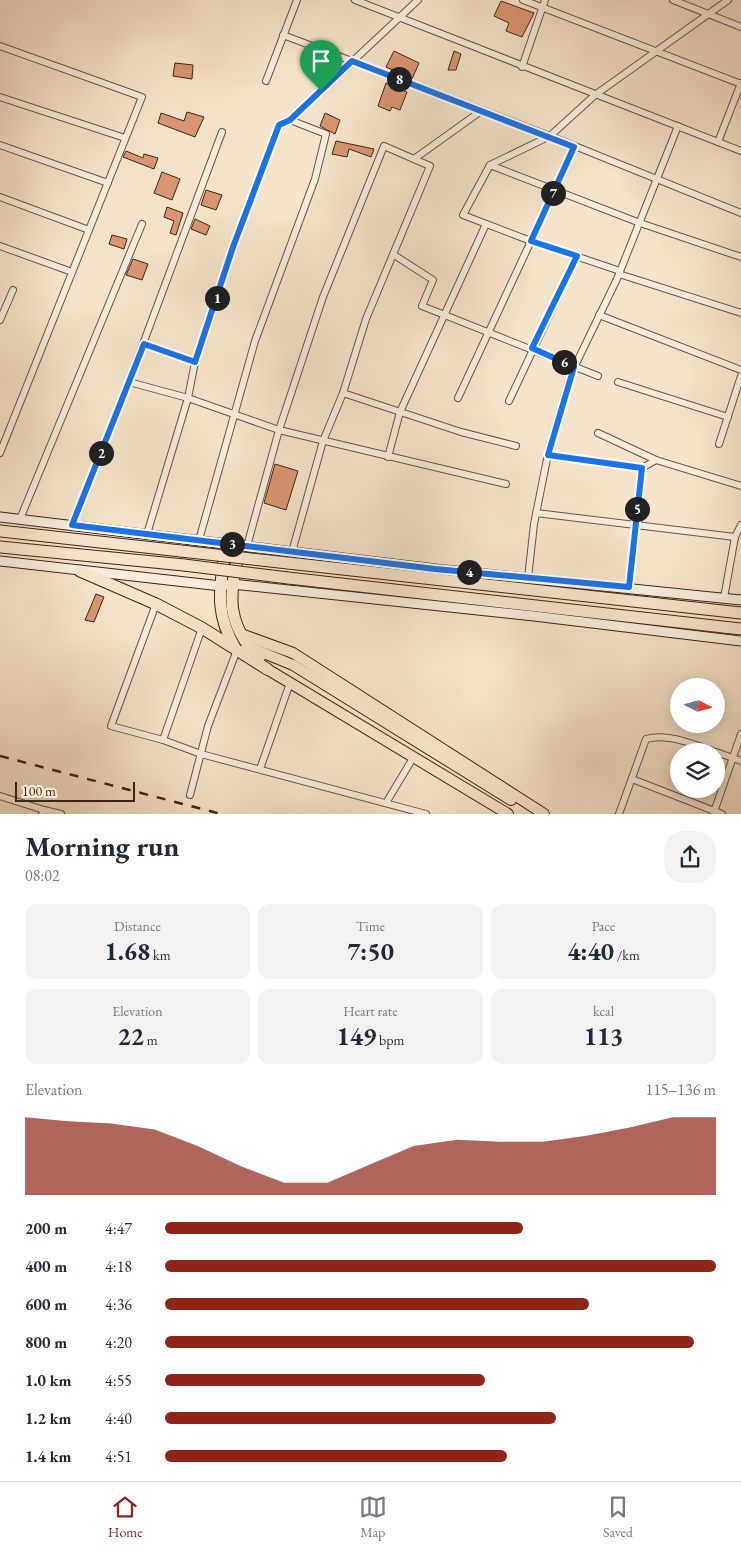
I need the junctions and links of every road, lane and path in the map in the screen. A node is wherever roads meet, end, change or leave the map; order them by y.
1 (297, 0) edge
2 (355, 0) edge
3 (418, 0) edge
4 (523, 0) edge
5 (546, 0) edge
6 (673, 0) edge
7 (728, 0) edge
8 (543, 8) junction
9 (708, 13) junction
10 (398, 18) junction
11 (741, 27) edge
12 (283, 35) junction
13 (0, 46) edge
14 (655, 51) junction
15 (352, 61) junction
16 (522, 67) junction
17 (266, 81) dead end
18 (741, 83) edge
19 (596, 95) junction
20 (0, 97) edge
21 (481, 111) junction
22 (290, 120) junction
23 (678, 126) junction
24 (222, 132) dead end
25 (550, 136) junction
26 (125, 138) junction
27 (718, 142) junction
28 (0, 145) edge
29 (574, 147) junction
30 (741, 151) edge
31 (414, 159) junction
32 (490, 165) junction
33 (657, 179) junction
34 (108, 183) junction
35 (554, 191) junction
36 (0, 197) edge
37 (740, 210) edge
38 (640, 223) junction
39 (142, 224) dead end
40 (486, 224) junction
41 (89, 230) junction
42 (531, 241) junction
43 (0, 246) edge
44 (394, 255) junction
45 (577, 256) junction
46 (741, 257) edge
47 (72, 272) junction
48 (620, 272) junction
49 (13, 290) dead end
50 (741, 313) edge
51 (443, 315) junction
52 (599, 315) junction
53 (0, 320) edge
54 (489, 333) junction
55 (144, 344) junction
56 (532, 348) junction
57 (195, 362) junction
58 (574, 367) junction
59 (741, 370) edge
60 (598, 376) dead end
61 (741, 376) edge
62 (129, 382) junction
63 (618, 382) dead end
64 (343, 393) junction
65 (188, 398) junction
66 (458, 398) dead end
67 (509, 401) dead end
68 (400, 412) junction
69 (234, 415) junction
70 (728, 418) junction
71 (279, 430) junction
72 (598, 433) dead end
73 (323, 441) junction
74 (719, 444) dead end
75 (516, 446) dead end
76 (0, 453) edge
77 (548, 455) junction
78 (388, 457) junction
79 (656, 460) junction
80 (642, 468) junction
81 (506, 484) dead end
82 (741, 486) edge
83 (536, 513) junction
84 (0, 517) edge
85 (20, 519) junction
86 (636, 524) junction
87 (72, 525) junction
88 (741, 525) edge
89 (0, 531) edge
90 (146, 534) junction
91 (735, 537) junction
92 (199, 540) junction
93 (226, 543) junction
94 (243, 546) junction
95 (0, 547) edge
96 (292, 552) junction
97 (0, 561) edge
98 (80, 571) junction
99 (528, 578) junction
100 (226, 585) junction
101 (629, 587) junction
102 (724, 598) junction
103 (741, 600) edge
104 (156, 604) junction
105 (741, 614) edge
106 (202, 628) junction
107 (741, 629) edge
108 (241, 634) junction
109 (741, 641) edge
110 (242, 648) junction
111 (267, 668) joint
112 (290, 683) junction
113 (741, 734) edge
114 (162, 740) junction
115 (685, 743) edge
116 (200, 754) junction
117 (725, 755) edge
118 (413, 758) junction
119 (733, 758) junction
120 (741, 761) edge
121 (260, 769) junction
122 (632, 779) junction
123 (190, 795) dead end
124 (0, 796) edge
125 (386, 803) junction
126 (43, 812) edge
127 (714, 812) edge
128 (61, 814) edge
129 (426, 814) edge
130 (508, 814) edge
131 (533, 814) edge
132 (544, 814) edge
133 (619, 814) edge
134 (722, 814) edge

1 - 12 street
2 - 10 street
3 - 10 street
4 - 8 street
5 - 8 street
6 - 9 street
7 - 9 street
8 - 14 street
8 - 16 street
9 - 11 street
9 - 14 street
10 - 15 street
10 - 16 street
12 - 15 street
12 - 17 street
13 - 26 street
14 - 18 street
14 - 19 street
15 - 21 street
15 - 22 street
16 - 19 street
18 - 27 street
19 - 23 street
19 - 25 street
20 - 26 street
21 - 25 street
21 - 31 street
22 - 57 street
22 - 69 street
23 - 27 street
23 - 33 street
24 - 55 street
25 - 29 street
25 - 32 street
26 - 34 street
27 - 30 street
28 - 34 street
29 - 33 street
29 - 35 street
31 - 44 street
31 - 71 street
32 - 35 street
32 - 40 street
33 - 37 street
33 - 38 street
34 - 41 street
35 - 38 street
35 - 42 street
36 - 41 street
38 - 46 street
38 - 48 street
39 - 85 street
40 - 42 street
40 - 51 street
41 - 47 street
42 - 45 street
42 - 54 street
43 - 47 street
44 - 51 street
44 - 64 street
45 - 48 street
45 - 56 street
47 - 76 street
48 - 50 street
48 - 52 street
49 - 53 street
51 - 54 street
51 - 68 street
52 - 58 street
52 - 59 street
54 - 56 street
54 - 66 street
55 - 57 street
55 - 62 street
56 - 58 street
56 - 67 street
57 - 65 street
58 - 60 street
58 - 77 street
61 - 70 street
62 - 65 street
62 - 87 street
63 - 70 street
64 - 68 street
64 - 73 street
65 - 69 street
65 - 90 street
68 - 75 street
68 - 78 street
69 - 71 street
69 - 92 street
70 - 74 street
71 - 73 street
71 - 94 street
72 - 79 street
73 - 78 street
73 - 96 street
77 - 80 street
77 - 83 street
78 - 81 street
79 - 80 street
79 - 82 street
80 - 86 street
83 - 86 street
83 - 99 street
84 - 85 street
85 - 87 street
86 - 91 street
86 - 101 street
87 - 90 street
88 - 91 street
89 - 105 highway, bridge
90 - 92 street
91 - 102 street
92 - 93 street
93 - 94 street
93 - 100 highway
94 - 96 street
94 - 100 highway
95 - 107 highway, bridge
96 - 99 street
97 - 98 street
98 - 100 street
98 - 104 highway
99 - 101 street
100 - 108 highway
100 - 109 street
100 - 110 highway
101 - 102 street
102 - 103 street
104 - 106 highway
104 - 114 street
106 - 110 highway
106 - 114 street
108 - 110 highway
108 - 132 main road
110 - 111 highway
110 - 116 street
110 - 131 main road
111 - 112 main road
112 - 118 main road
112 - 121 street
113 - 119 street
114 - 116 street
115 - 122 street
116 - 121 street
116 - 123 street
117 - 119 street
118 - 125 street
118 - 130 main road
119 - 120 street
119 - 127 street
121 - 125 street
122 - 127 street
122 - 133 street
124 - 126 street
125 - 129 street
126 - 128 street
127 - 134 street

